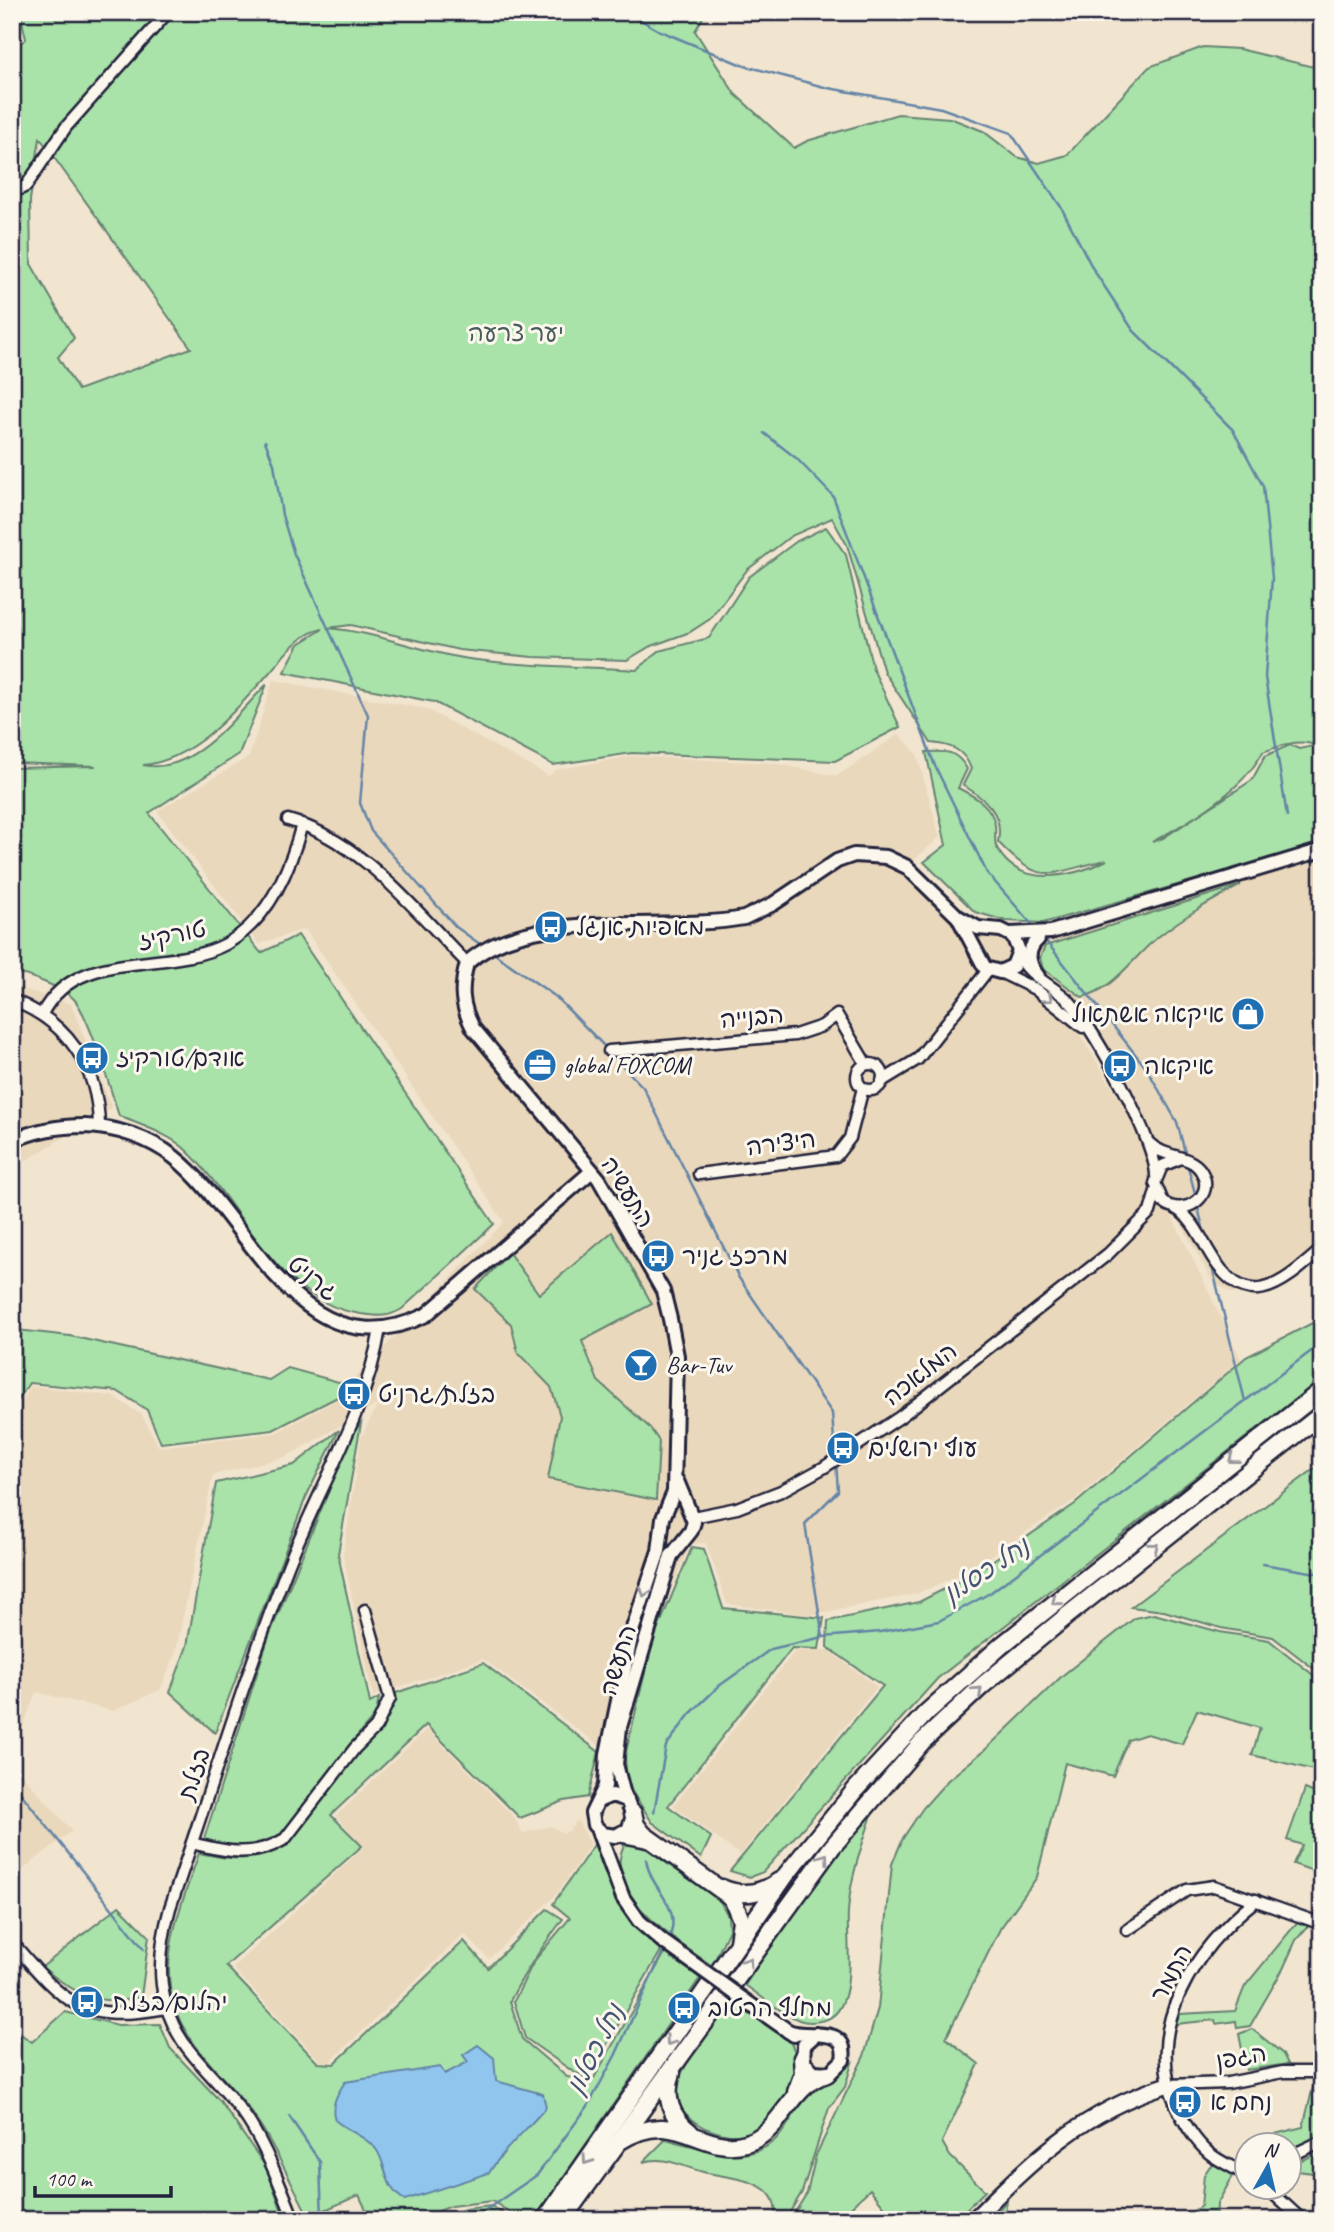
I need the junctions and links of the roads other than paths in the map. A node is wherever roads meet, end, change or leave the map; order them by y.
1 (168, 12) edge
2 (12, 193) edge
3 (288, 820) dead end
4 (302, 824) junction
5 (1322, 850) edge
6 (958, 917) junction
7 (994, 930) junction
8 (1051, 932) junction
9 (1010, 934) junction
10 (1038, 939) junction
11 (976, 952) junction
12 (1019, 955) junction
13 (467, 963) junction
14 (994, 971) junction
15 (1038, 976) junction
16 (12, 1000) edge
17 (42, 1014) junction
18 (1091, 1034) junction
19 (609, 1051) dead end
20 (866, 1065) junction
21 (882, 1081) junction
22 (863, 1088) junction
23 (99, 1126) junction
24 (12, 1141) edge
25 (1147, 1141) junction
26 (1179, 1159) junction
27 (592, 1171) junction
28 (699, 1174) dead end
29 (1156, 1176) junction
30 (1156, 1191) junction
31 (1200, 1198) junction
32 (1173, 1208) junction
33 (1145, 1217) junction
34 (1197, 1231) junction
35 (1322, 1249) edge
36 (380, 1329) junction
37 (1322, 1390) edge
38 (1322, 1414) edge
39 (1322, 1422) edge
40 (676, 1477) junction
41 (1242, 1478) junction
42 (667, 1510) junction
43 (690, 1513) junction
44 (663, 1526) junction
45 (683, 1537) junction
46 (365, 1610) dead end
47 (625, 1798) junction
48 (598, 1801) junction
49 (633, 1813) junction
50 (598, 1830) junction
51 (622, 1834) junction
52 (650, 1840) junction
53 (192, 1843) junction
54 (610, 1863) junction
55 (786, 1875) junction
56 (717, 1886) junction
57 (1256, 1900) junction
58 (1322, 1924) edge
59 (1127, 1930) dead end
60 (12, 1942) edge
61 (737, 1945) junction
62 (166, 2008) junction
63 (788, 2031) junction
64 (816, 2034) junction
65 (802, 2056) junction
66 (679, 2057) junction
67 (1322, 2072) edge
68 (827, 2074) junction
69 (1167, 2085) junction
70 (792, 2099) junction
71 (690, 2132) junction
72 (1322, 2141) edge
73 (616, 2145) junction
74 (1302, 2151) edge
75 (1232, 2168) edge
76 (1279, 2200) edge
77 (1296, 2217) edge
78 (293, 2218) edge
79 (545, 2220) edge
80 (562, 2220) edge
81 (973, 2220) edge

1 - 2 street
3 - 4 street
4 - 13 street
4 - 17 street, טורקיז
5 - 8 street
6 - 7 street
6 - 11 street
6 - 13 street
7 - 9 street
7 - 11 street
8 - 9 street
8 - 10 street
9 - 12 street
10 - 12 street
10 - 15 street
11 - 14 street
12 - 14 street
12 - 15 street
13 - 27 street, התעשיה
14 -> 18 street
14 - 21 street
15 - 18 street
16 - 17 street
17 - 23 street
18 - 25 street
19 - 20 street, הבנייה
20 - 21 street
20 - 22 street
21 - 22 street
22 - 28 street, היצירה
23 - 24 street, גרניט
23 - 36 street, גרניט
25 - 26 street
25 - 29 street
26 - 29 street
26 - 31 street
27 - 36 street, גרניט
27 - 40 street, התעשיה
29 - 30 street
30 - 32 street
30 - 33 street, המלאכה
31 - 32 street
31 - 34 street
32 - 33 street, המלאכה
32 - 34 street
33 - 43 street, המלאכה
34 - 35 street
36 - 53 street, בזלת
37 -> 55 highway
38 - 41 highway
39 - 41 highway
40 - 42 street, התעשיה
40 - 43 street, התעשיה
66 -> 41 highway
42 - 43 street
42 - 44 street
43 - 45 street
44 - 45 street
44 -> 48 street
45 - 47 street, התעשה
46 - 53 street
47 - 48 street
47 - 49 street
48 - 50 street
49 - 51 street
49 - 52 highway
50 - 51 street
50 - 54 street
51 - 52 highway
51 - 54 street
52 - 56 highway
53 - 62 street, בזלת
54 - 63 street, bridge
55 - 56 highway
55 - 61 highway
56 - 61 highway
57 - 58 street
57 - 59 street
57 - 69 street, התמר
60 - 62 street
61 -> 79 highway
62 - 78 street, בזלת
63 - 64 street
63 - 65 street
64 - 65 street
64 - 68 street
65 - 68 street
65 - 70 highway
66 - 71 highway
66 - 73 highway
67 - 69 street, הגפן
68 - 70 highway
69 - 75 street
69 - 81 main road
70 - 71 highway
71 - 73 highway
72 - 74 street
73 - 80 highway
76 - 77 street

